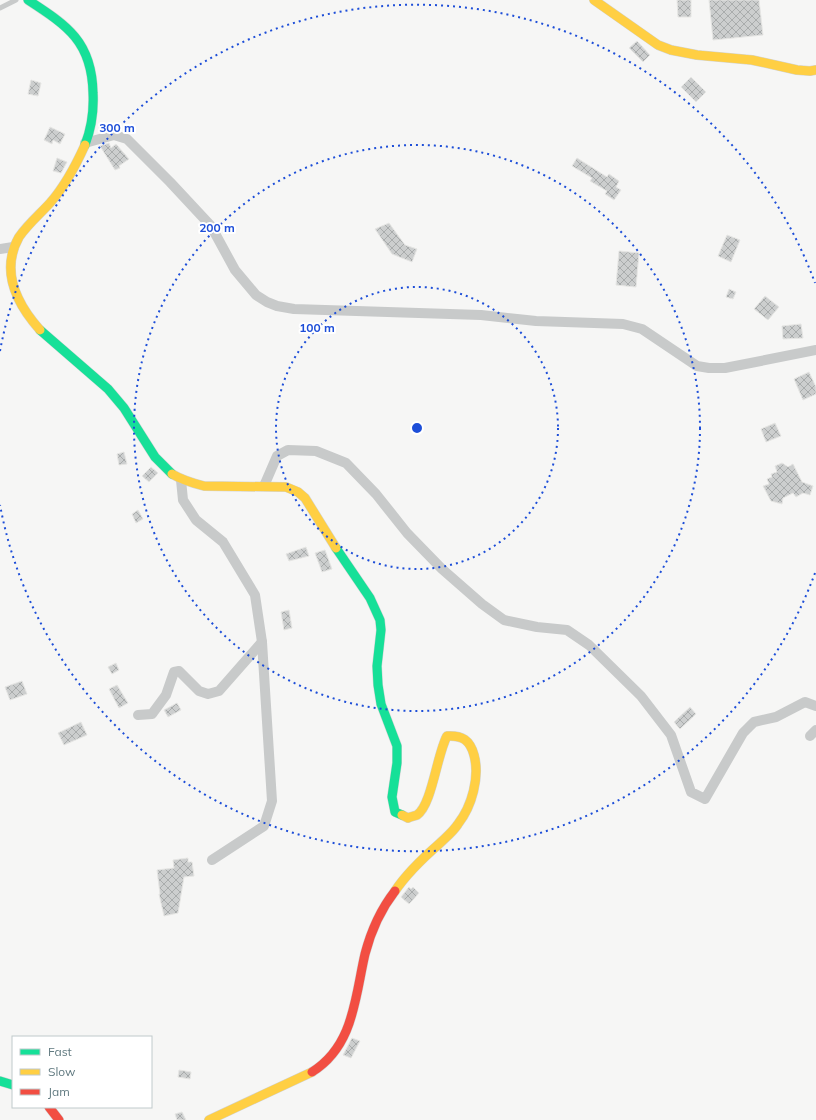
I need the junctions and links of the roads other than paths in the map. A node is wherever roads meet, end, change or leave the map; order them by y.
1 (16, 0) edge
2 (28, 0) edge
3 (594, 0) edge
4 (0, 8) edge
5 (816, 70) edge
6 (85, 143) junction
7 (13, 247) junction
8 (0, 249) edge
9 (816, 350) edge
10 (181, 480) junction
11 (264, 486) junction
12 (262, 642) junction
13 (816, 706) edge
14 (138, 715) dead end
15 (212, 860) dead end
16 (0, 1081) edge
17 (12, 1085) edge
18 (50, 1108) edge
19 (58, 1120) edge
20 (209, 1120) edge

1 - 4 lane
2 - 6 main road
3 - 5 main road
6 - 7 main road
6 - 9 street
7 - 8 street
7 - 10 main road
10 - 11 main road
10 - 12 street
11 - 13 street
11 - 20 main road
12 - 14 street
12 - 15 street
16 - 17 main road
18 - 19 main road

